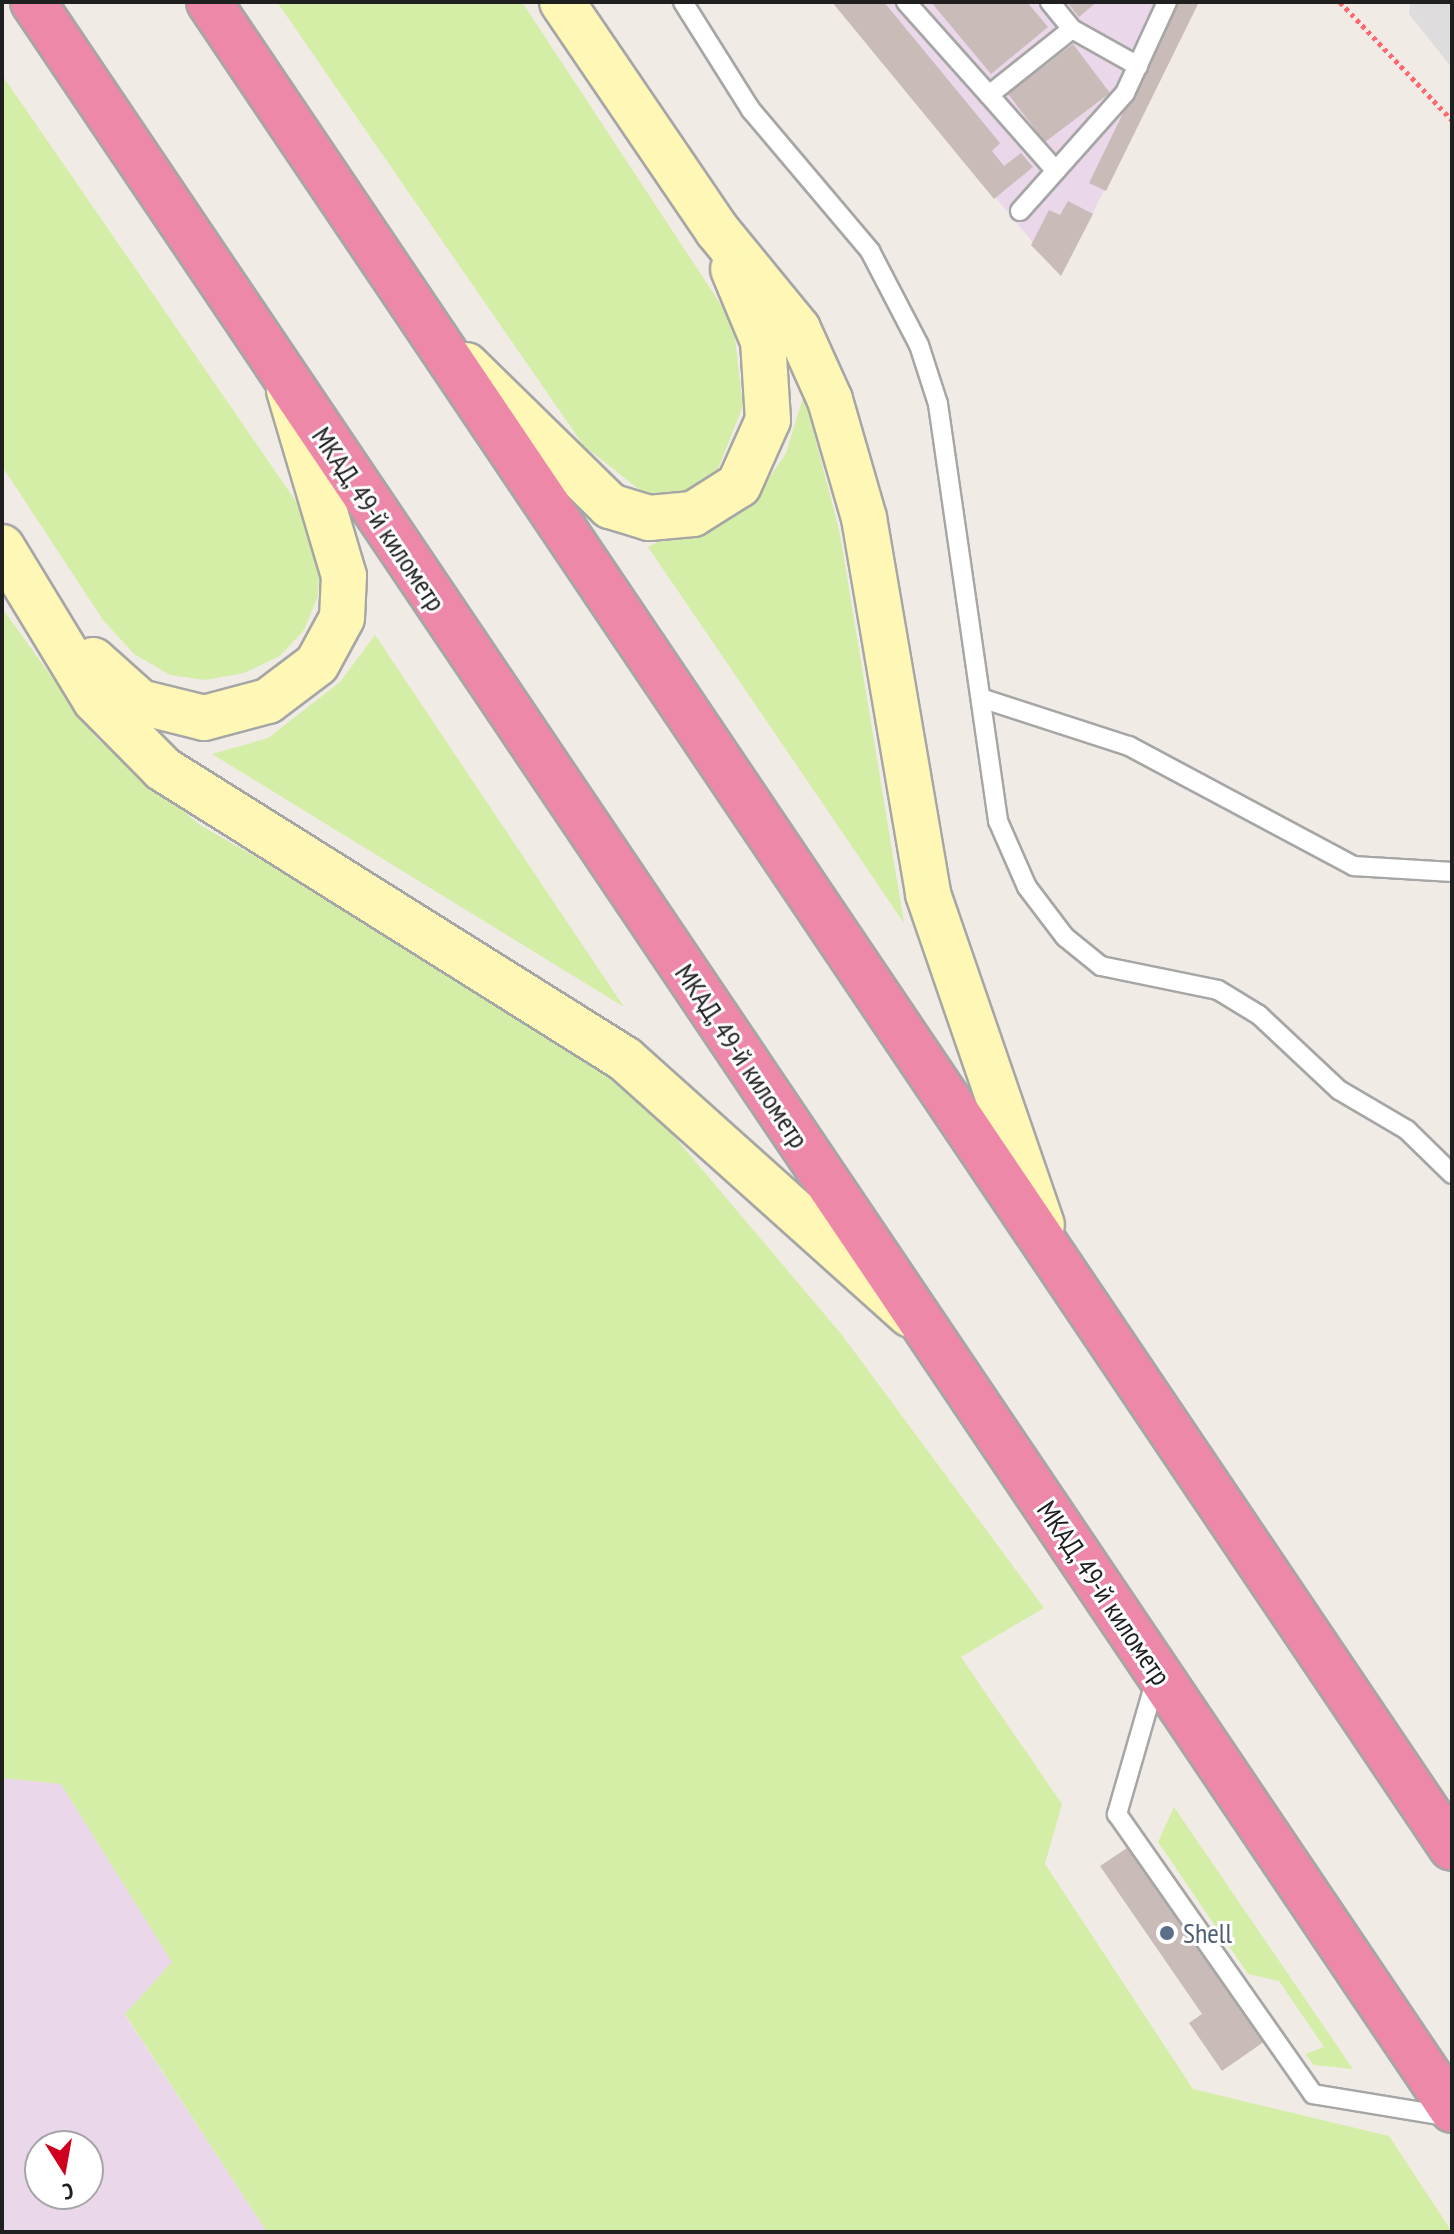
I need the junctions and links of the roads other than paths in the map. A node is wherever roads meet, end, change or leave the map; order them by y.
1 (33, 2) edge
2 (209, 2) edge
3 (562, 2) edge
4 (683, 2) edge
5 (906, 2) edge
6 (1050, 2) edge
7 (1167, 2) edge
8 (1072, 29) junction
9 (1138, 66) junction
10 (989, 95) junction
11 (1056, 171) junction
12 (1020, 211) dead end
13 (717, 230) junction
14 (416, 315) junction
15 (285, 380) junction
16 (2, 547) edge
17 (43, 610) junction
18 (984, 699) junction
19 (1452, 872) edge
20 (1452, 1174) edge
21 (1052, 1254) junction
22 (925, 1327) junction
23 (1158, 1673) junction
24 (1452, 1848) edge
25 (1452, 2110) edge
26 (1452, 2117) edge

1 - 15 highway, МКАД, 49-й километр
2 - 14 highway
3 - 13 street
4 - 18 lane
5 - 10 lane
6 - 8 lane
7 - 9 lane
8 - 9 lane
8 - 10 lane
9 - 11 lane
10 - 11 lane
11 - 12 lane
13 - 14 street
13 - 21 street
14 - 21 highway
15 - 17 street
15 - 22 highway, МКАД, 49-й километр
16 - 17 street
17 - 22 street
18 - 19 lane
18 - 20 lane
21 - 24 highway
22 - 23 highway, МКАД, 49-й километр
23 - 25 highway, МКАД, 49-й километр
23 - 26 lane

